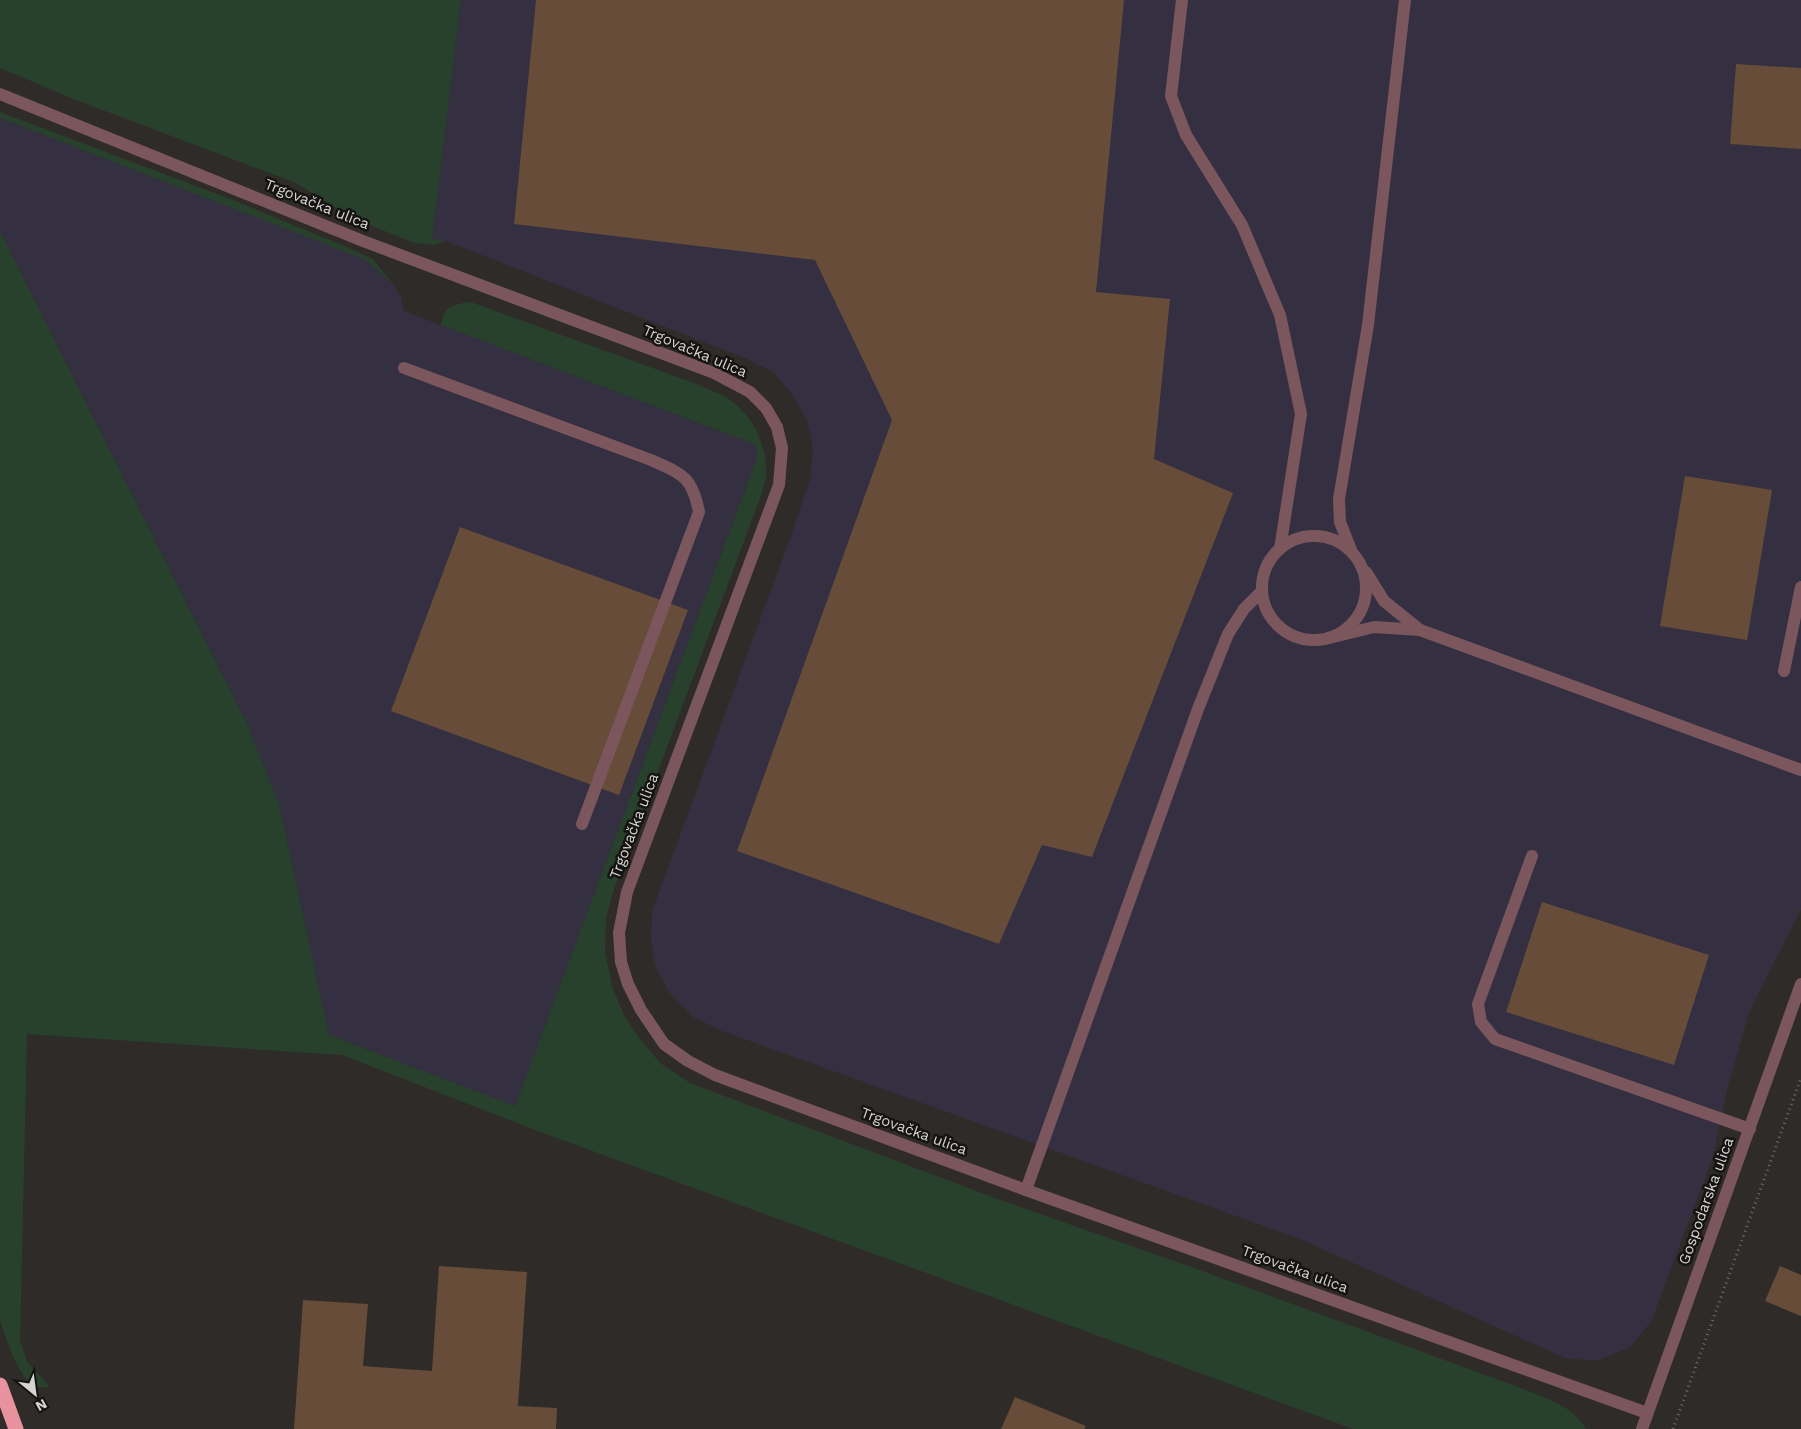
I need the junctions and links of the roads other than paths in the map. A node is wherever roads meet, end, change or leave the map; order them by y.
1 (1182, 0) edge
2 (1405, 0) edge
3 (0, 94) edge
4 (404, 368) dead end
5 (1280, 549) junction
6 (1351, 550) junction
7 (1360, 562) junction
8 (1801, 587) edge
9 (1262, 591) junction
10 (1420, 630) junction
11 (1329, 638) junction
12 (1784, 672) dead end
13 (1801, 770) edge
14 (582, 824) dead end
15 (1532, 856) dead end
16 (1801, 984) edge
17 (1750, 1129) junction
18 (1026, 1190) junction
19 (0, 1385) edge
20 (1648, 1413) junction
21 (16, 1429) edge
22 (1642, 1429) edge

1 - 5 street
2 - 6 street
3 - 18 street, Trgovačka ulica
4 - 14 street
5 - 6 street
5 - 9 street
6 - 7 street
7 - 10 street
7 - 11 street
8 - 12 street
9 - 11 street
9 - 18 street
10 - 11 street
10 - 13 street
15 - 17 street
16 - 17 street, Gospodarska ulica
17 - 20 street, Gospodarska ulica
18 - 20 street, Trgovačka ulica
19 - 21 highway
20 - 22 street, Gospodarska ulica

